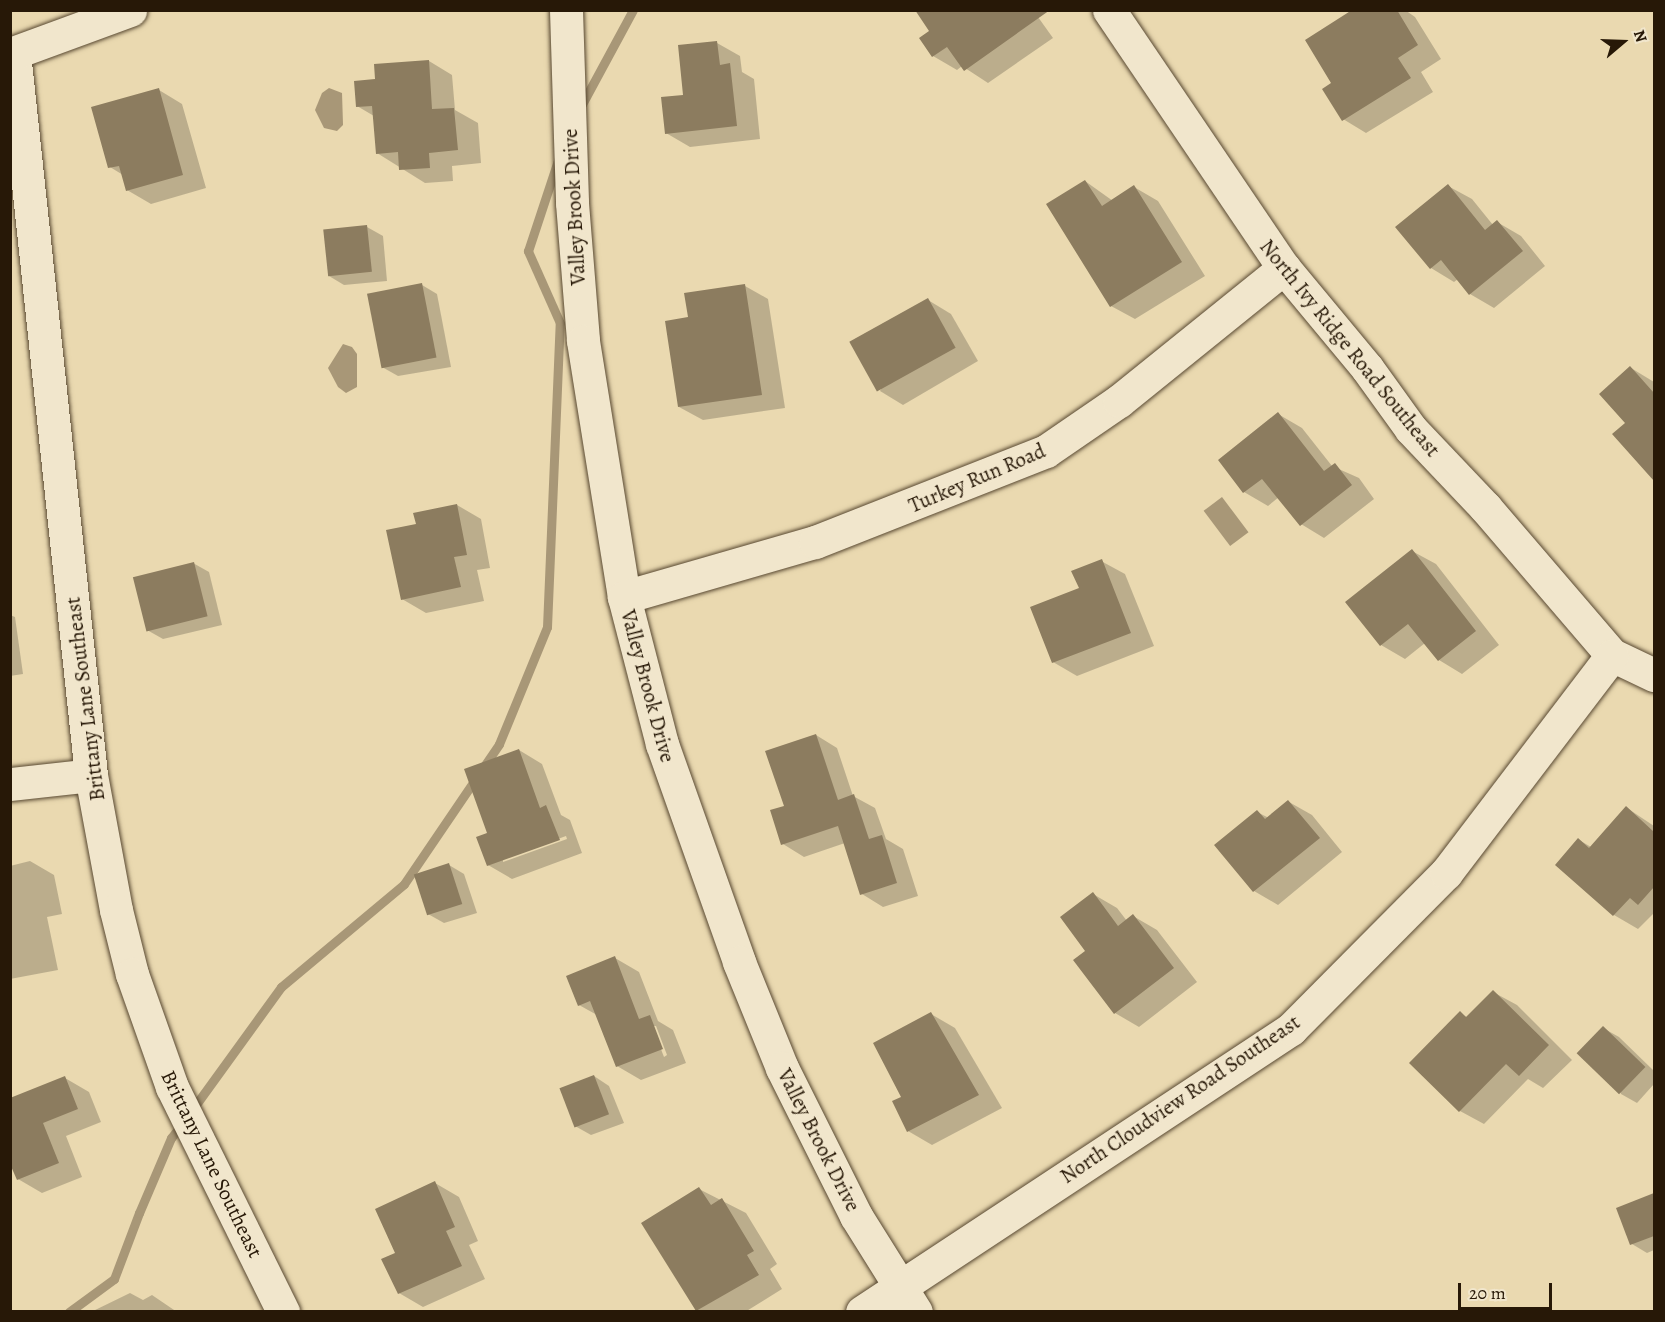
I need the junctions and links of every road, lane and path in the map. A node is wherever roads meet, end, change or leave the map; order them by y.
1 (130, 10) edge
2 (566, 10) edge
3 (1109, 10) edge
4 (12, 53) edge
5 (1284, 268) junction
6 (624, 597) junction
7 (1612, 655) junction
8 (1654, 675) edge
9 (91, 775) junction
10 (10, 784) edge
11 (908, 1298) edge
12 (283, 1311) edge
13 (862, 1311) edge

1 - 4 street
2 - 6 street, Valley Brook Drive
3 - 5 street, North Ivy Ridge Road Southeast
4 - 9 street, Brittany Lane Southeast
5 - 6 street, Turkey Run Road
5 - 7 street, North Ivy Ridge Road Southeast
6 - 11 street, Valley Brook Drive
7 - 8 street, North Ivy Ridge Road Southeast
7 - 11 street, North Cloudview Road Southeast
9 - 10 street
9 - 12 street, Brittany Lane Southeast
11 - 13 street, North Cloudview Road Southeast

